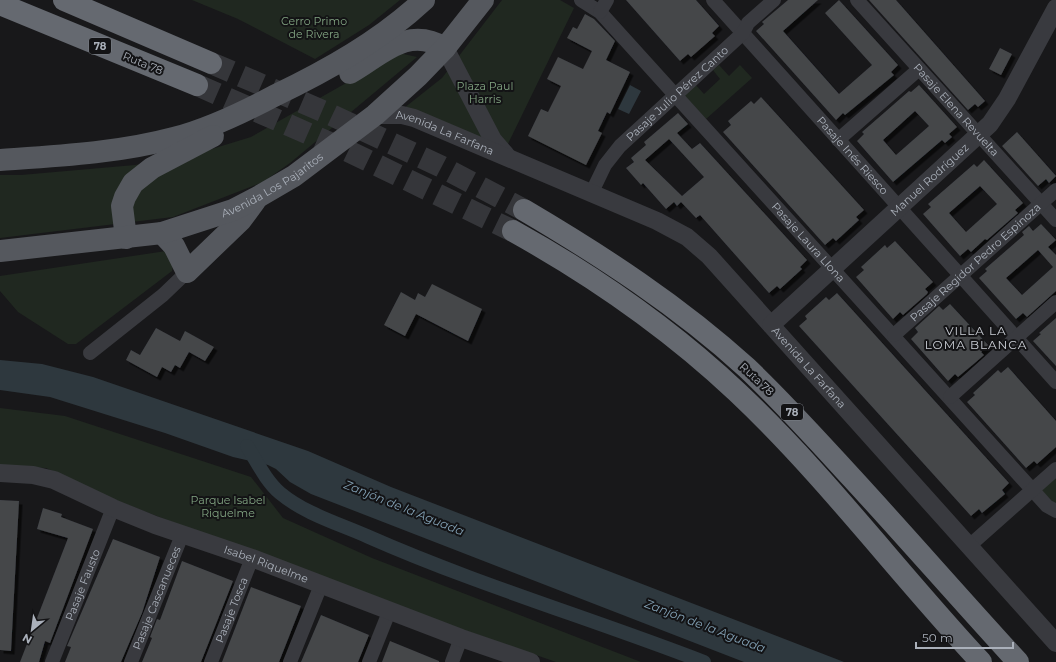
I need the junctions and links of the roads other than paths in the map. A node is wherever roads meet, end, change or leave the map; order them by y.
1 (64, 0) edge
2 (424, 0) edge
3 (483, 0) edge
4 (581, 0) edge
5 (713, 0) edge
6 (774, 0) edge
7 (857, 0) edge
8 (0, 4) edge
9 (604, 6) edge
10 (1056, 8) edge
11 (743, 33) junction
12 (445, 48) junction
13 (211, 64) tunnel mouth
14 (919, 69) junction
15 (304, 82) junction
16 (197, 85) tunnel mouth
17 (676, 94) junction
18 (253, 107) junction
19 (375, 115) junction
20 (980, 134) junction
21 (838, 140) junction
22 (0, 160) edge
23 (512, 160) junction
24 (1056, 190) edge
25 (591, 194) junction
26 (258, 197) junction
27 (1041, 203) junction
28 (899, 208) junction
29 (524, 210) tunnel mouth
30 (1056, 220) edge
31 (513, 231) tunnel mouth
32 (162, 233) junction
33 (126, 238) junction
34 (0, 252) edge
35 (833, 268) junction
36 (187, 272) junction
37 (961, 275) junction
38 (1056, 302) edge
39 (771, 325) junction
40 (894, 335) junction
41 (1016, 338) junction
42 (90, 353) dead end
43 (1056, 382) edge
44 (950, 397) junction
45 (1056, 469) edge
46 (0, 473) edge
47 (1033, 489) junction
48 (113, 508) junction
49 (1056, 511) edge
50 (182, 535) junction
51 (968, 547) junction
52 (252, 558) junction
53 (322, 585) junction
54 (389, 612) junction
55 (461, 638) junction
56 (1056, 643) edge
57 (52, 662) edge
58 (131, 662) edge
59 (211, 662) edge
60 (290, 662) edge
61 (369, 662) edge
62 (452, 662) edge
63 (531, 662) edge
64 (981, 662) edge
65 (1018, 662) edge

1 - 13 highway, 78
2 - 15 main road
3 - 12 main road, Avenida Los Pajaritos
4 - 9 street, Pasaje Laura Llona
5 - 11 street, Pasaje Inés Riesco
6 - 11 street, Pasaje Julio Pérez Canto
7 - 14 street, Pasaje Elena Revuelta
8 - 16 highway, Ruta 78 / 78
9 - 17 street, Pasaje Laura Llona
10 - 20 street, Manuel Rodríguez
11 - 17 street, Pasaje Julio Pérez Canto
11 - 21 street, Pasaje Inés Riesco
12 - 15 main road
12 - 19 main road, Avenida Los Pajaritos
12 - 23 street, Avenida La Farfana
14 - 20 street, Pasaje Elena Revuelta
14 - 21 street
15 - 18 main road
17 - 25 street, Pasaje Julio Pérez Canto
17 - 35 street, Pasaje Laura Llona
18 - 22 main road
18 - 33 main road
19 - 23 street, Avenida La Farfana
19 - 26 main road, Avenida Los Pajaritos
20 - 27 street, Pasaje Elena Revuelta
20 - 28 street, Manuel Rodríguez
21 - 28 street, Pasaje Inés Riesco
23 - 25 street, Avenida La Farfana
24 - 27 street, Pasaje Regidor Pedro Espinoza
25 - 39 street, Avenida La Farfana
26 - 32 main road, Avenida Los Pajaritos
26 - 36 main road
27 - 30 street, Pasaje Elena Revuelta
27 - 37 street, Pasaje Regidor Pedro Espinoza
28 - 35 street, Manuel Rodríguez
28 - 37 street, Pasaje Inés Riesco
29 - 65 highway, Ruta 78 / 78
31 - 64 highway, Ruta 78 / 78
32 - 33 main road, Avenida Los Pajaritos
32 - 36 main road
33 - 34 main road, Avenida Los Pajaritos
35 - 39 street, Manuel Rodríguez
35 - 40 street, Pasaje Laura Llona
36 - 42 street
37 - 40 street, Pasaje Regidor Pedro Espinoza
37 - 41 street, Pasaje Inés Riesco
38 - 41 street
39 - 51 street, Avenida La Farfana
40 - 44 street, Pasaje Laura Llona
41 - 43 street, Pasaje Inés Riesco
41 - 44 street
44 - 47 street, Pasaje Laura Llona
45 - 47 street
46 - 48 street, Isabel Riquelme
47 - 49 street, Pasaje Laura Llona
47 - 51 street
48 - 50 street, Isabel Riquelme
48 - 57 street, Pasaje Fausto
50 - 52 street, Isabel Riquelme
50 - 58 street, Pasaje Cascanueces
51 - 56 street, Avenida La Farfana
52 - 53 street, Isabel Riquelme
52 - 59 street, Pasaje Tosca
53 - 54 street, Isabel Riquelme
53 - 60 street
54 - 55 street, Isabel Riquelme
54 - 61 street
55 - 62 street
55 - 63 street, Isabel Riquelme

